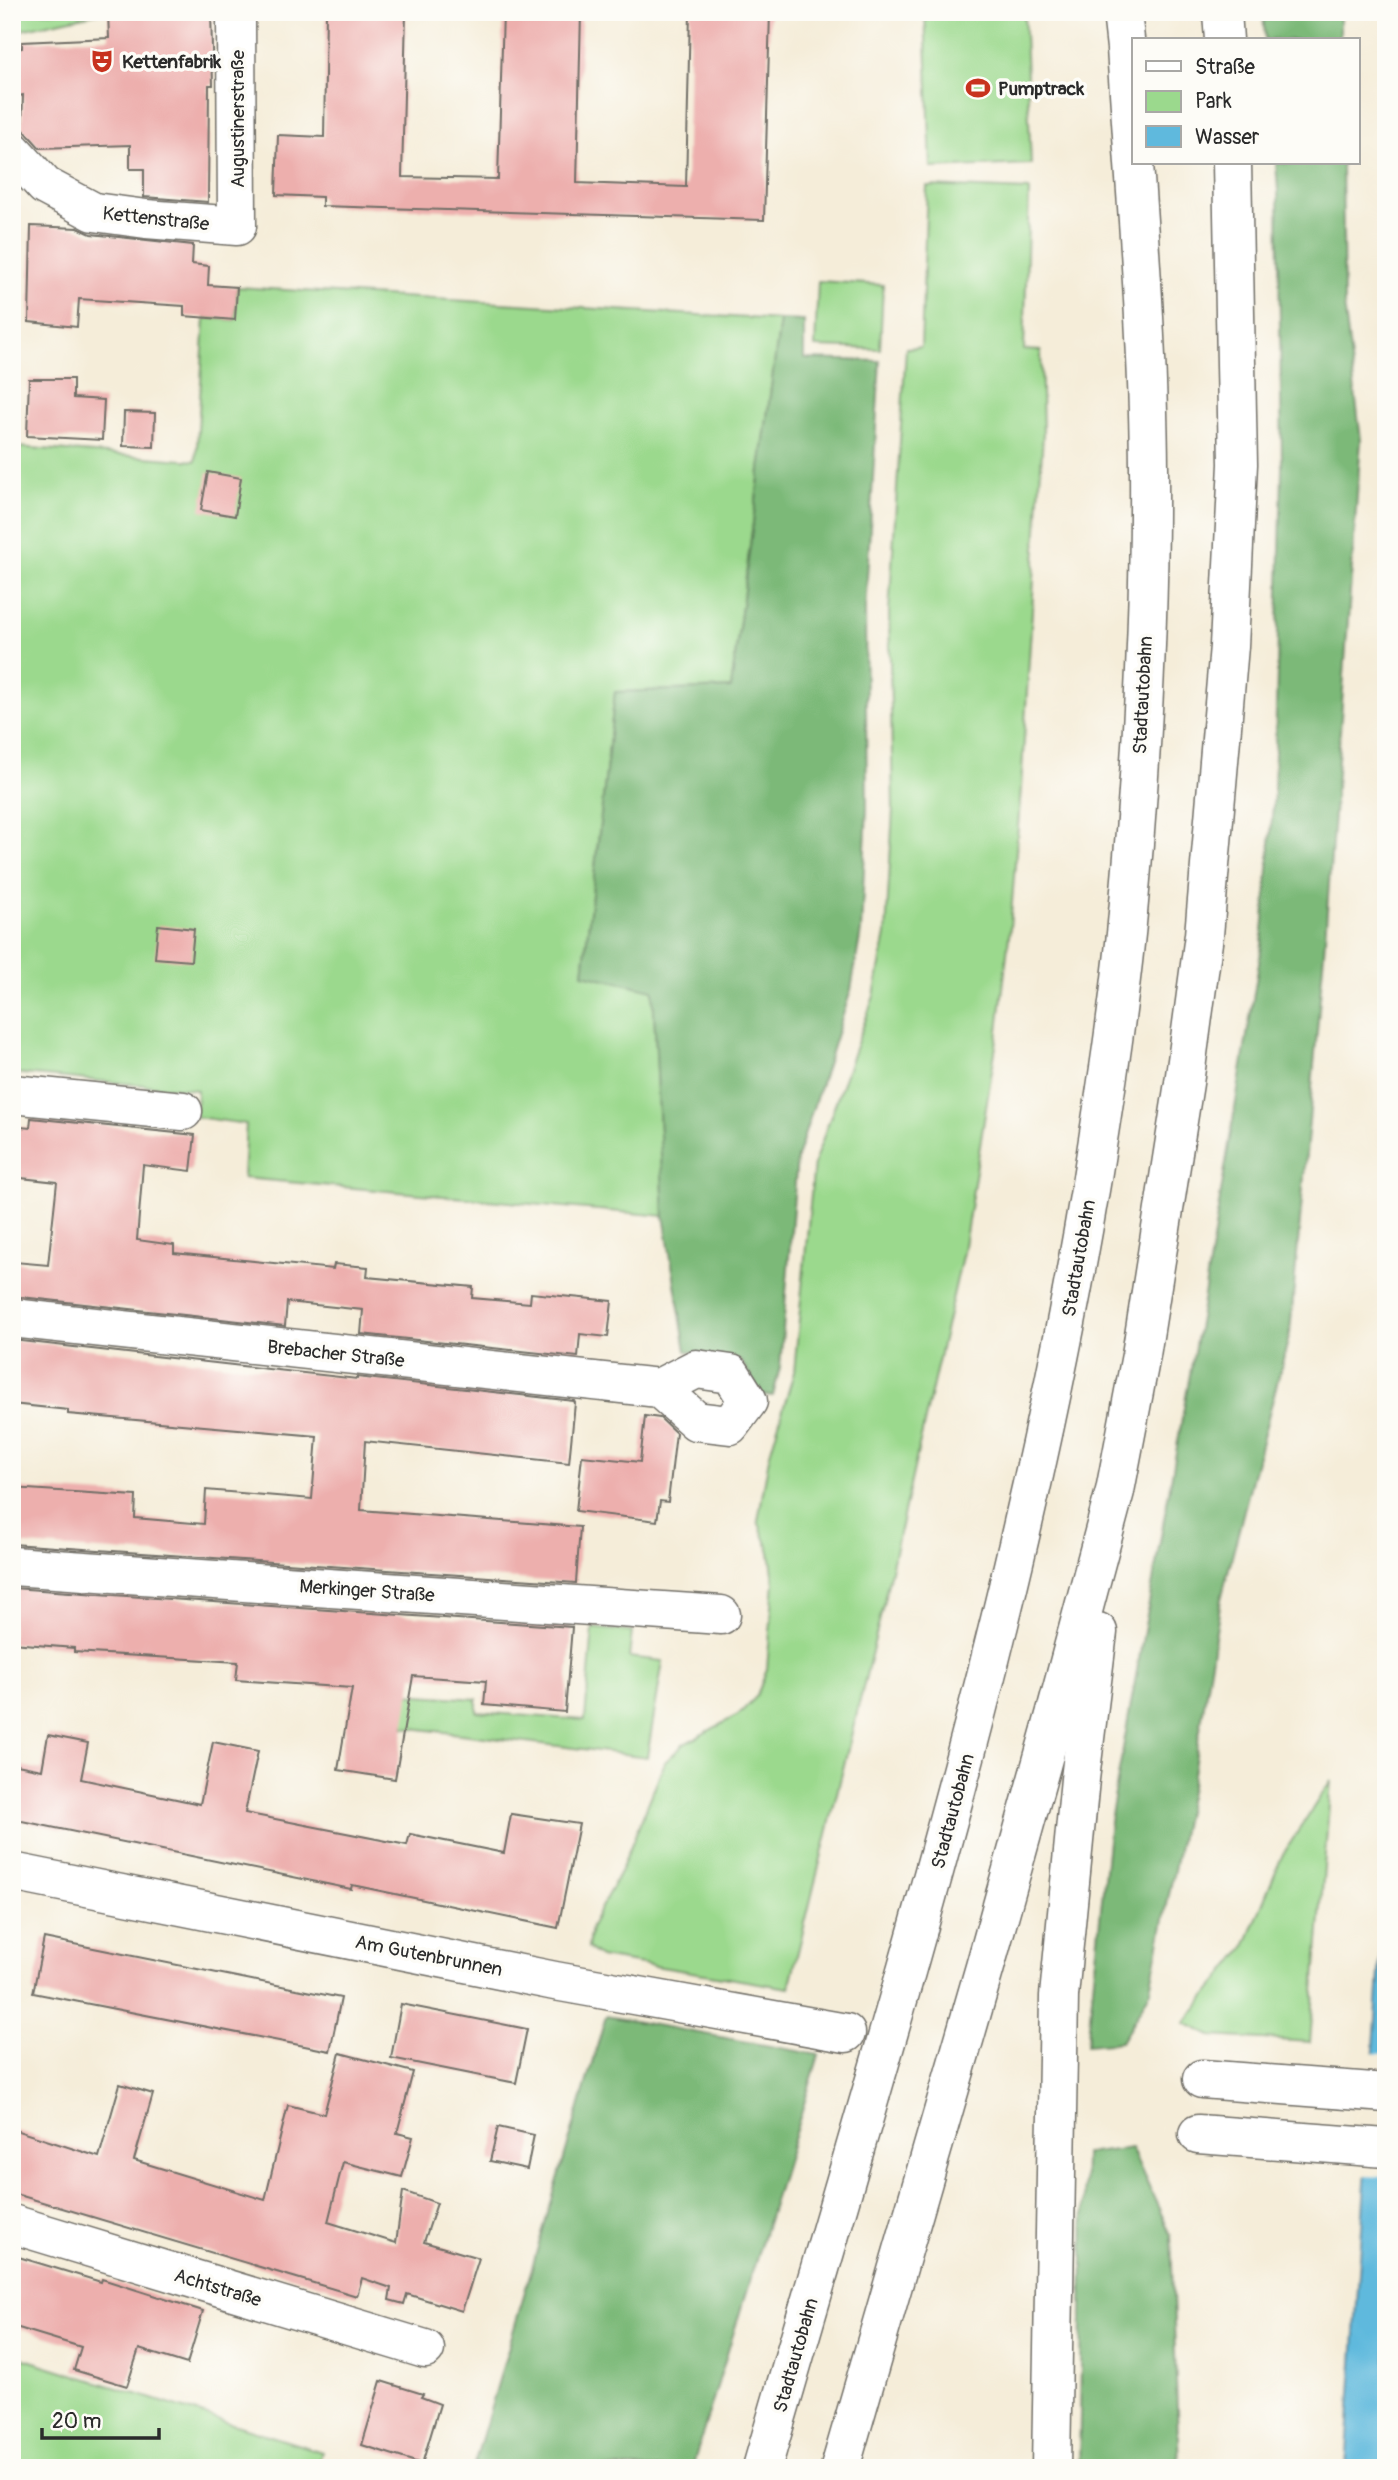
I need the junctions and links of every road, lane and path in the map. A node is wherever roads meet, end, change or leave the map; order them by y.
1 (236, 12) edge
2 (1122, 12) edge
3 (1222, 12) edge
4 (1224, 38) edge
5 (1132, 148) edge
6 (12, 150) edge
7 (1133, 164) edge
8 (1232, 164) edge
9 (237, 226) joint
10 (12, 1094) edge
11 (183, 1111) dead end
12 (12, 1318) edge
13 (659, 1388) dead end
14 (1115, 1491) junction
15 (12, 1566) edge
16 (721, 1615) dead end
17 (12, 1872) edge
18 (846, 2033) dead end
19 (1202, 2079) dead end
20 (1386, 2093) edge
21 (1198, 2134) dead end
22 (1386, 2148) edge
23 (12, 2224) edge
24 (425, 2349) dead end
25 (762, 2468) edge
26 (840, 2468) edge
27 (1051, 2468) edge

1 - 9 main road, Augustinerstraße
2 - 5 main road, Stadtautobahn
3 - 4 main road
6 - 9 main road, Kettenstraße
7 - 25 main road, Stadtautobahn
8 - 14 main road
10 - 11 main road
12 - 13 main road, Brebacher Straße
14 - 26 main road
14 - 27 main road
15 - 16 main road, Merkinger Straße
17 - 18 main road, Am Gutenbrunnen
19 - 20 main road
21 - 22 main road
23 - 24 main road, Achtstraße

